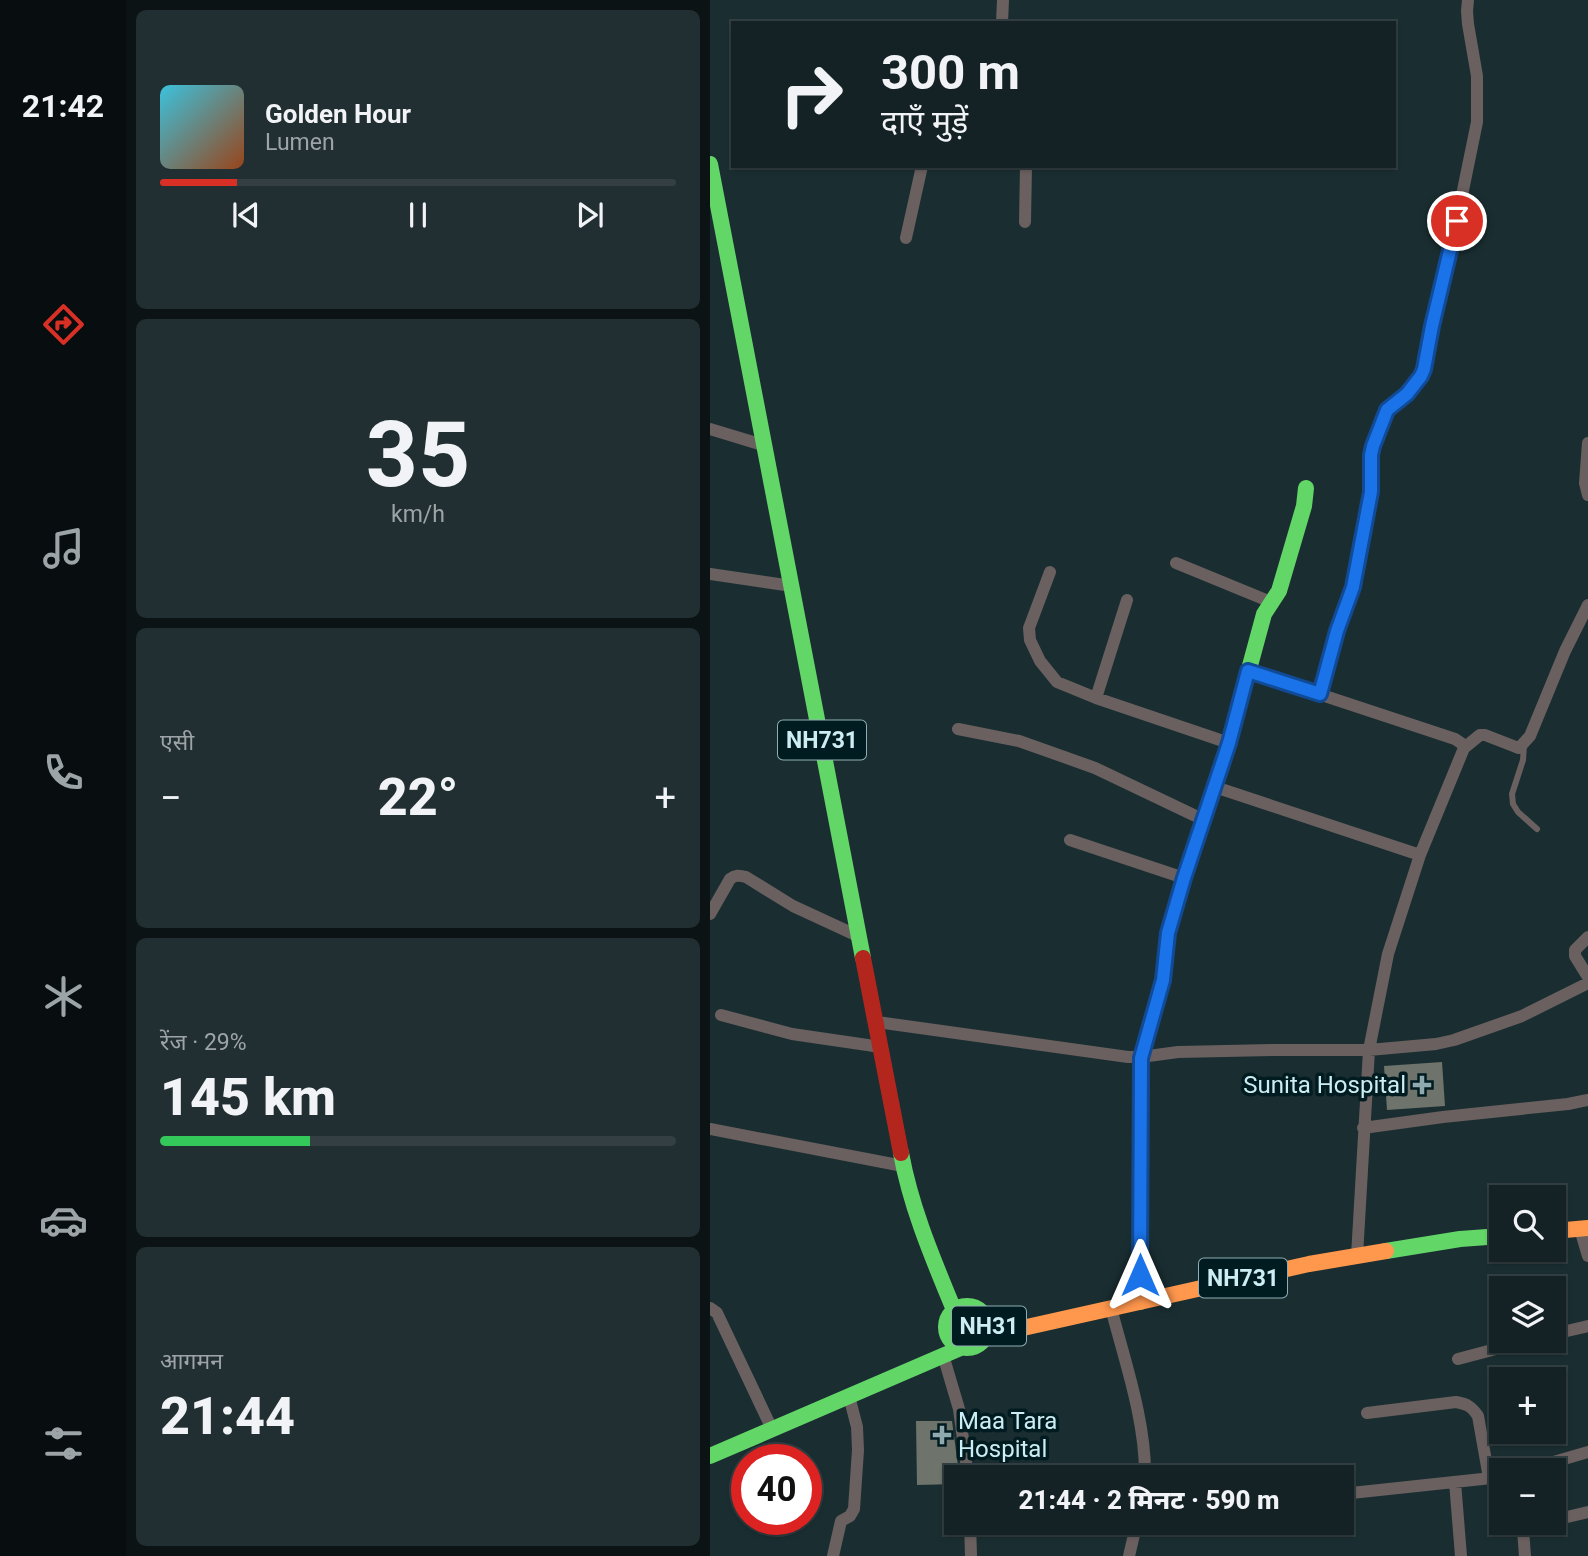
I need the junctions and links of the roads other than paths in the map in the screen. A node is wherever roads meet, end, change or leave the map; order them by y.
1 (1003, 0) edge
2 (1468, 0) edge
3 (1002, 21) edge
4 (710, 164) edge
5 (922, 168) edge
6 (1026, 168) edge
7 (1025, 222) dead end
8 (906, 238) dead end
9 (718, 242) edge
10 (710, 429) edge
11 (1587, 443) edge
12 (766, 446) junction
13 (1306, 488) dead end
14 (1587, 495) edge
15 (1176, 563) dead end
16 (1050, 572) dead end
17 (710, 574) edge
18 (792, 586) junction
19 (1127, 600) dead end
20 (1271, 602) junction
21 (1587, 605) edge
22 (1248, 671) junction
23 (1320, 694) junction
24 (1096, 698) junction
25 (958, 729) dead end
26 (1229, 743) junction
27 (1524, 744) junction
28 (1464, 748) junction
29 (1215, 788) junction
30 (1204, 820) junction
31 (1537, 829) dead end
32 (1070, 840) dead end
33 (1420, 855) junction
34 (1184, 878) junction
35 (710, 914) edge
36 (860, 937) junction
37 (1587, 937) edge
38 (1587, 977) edge
39 (1587, 983) edge
40 (720, 1015) dead end
41 (877, 1022) junction
42 (881, 1047) junction
43 (1369, 1049) junction
44 (1141, 1058) junction
45 (1587, 1100) edge
46 (1363, 1128) junction
47 (710, 1129) edge
48 (903, 1166) junction
49 (1584, 1229) edge
50 (1566, 1230) edge
51 (1489, 1237) edge
52 (1357, 1256) junction
53 (1587, 1256) edge
54 (1140, 1302) junction
55 (710, 1307) edge
56 (1111, 1308) junction
57 (954, 1310) junction
58 (1587, 1326) edge
59 (1566, 1331) edge
60 (987, 1336) junction
61 (963, 1347) junction
62 (1489, 1351) edge
63 (943, 1355) junction
64 (1458, 1359) dead end
65 (849, 1396) junction
66 (1367, 1413) dead end
67 (772, 1429) junction
68 (1587, 1452) edge
69 (710, 1456) edge
70 (1490, 1458) edge
71 (1566, 1458) edge
72 (966, 1465) edge
73 (1145, 1465) edge
74 (1489, 1478) edge
75 (1455, 1482) junction
76 (1354, 1493) edge
77 (1587, 1512) edge
78 (1566, 1517) edge
79 (970, 1535) edge
80 (1134, 1535) edge
81 (1523, 1535) edge
82 (833, 1556) edge
83 (971, 1556) edge
84 (1129, 1556) edge
85 (1461, 1556) edge
86 (1525, 1556) edge

1 - 3 street
2 - 23 street
4 - 9 main road, NH731
5 - 8 street
6 - 7 street
9 - 12 main road, NH731
10 - 12 street
11 - 14 street
12 - 18 main road, NH731
13 - 20 main road
15 - 20 street
16 - 24 street
17 - 18 street
18 - 36 main road, NH731
19 - 24 street
20 - 22 main road
21 - 27 street
22 - 23 street
22 - 26 main road
23 - 28 street
24 - 26 street
25 - 30 street
26 - 29 main road
27 - 28 street
27 - 31 lane
28 - 33 street
29 - 30 main road
29 - 33 street
30 - 34 main road
32 - 34 street
33 - 43 street
34 - 44 main road
35 - 36 street
36 - 41 main road, NH731
37 - 38 street
39 - 43 street
40 - 42 street
41 - 42 main road, NH731
41 - 44 street
42 - 48 main road, NH731
43 - 44 street
43 - 46 street
44 - 54 main road
45 - 46 street
46 - 52 street
47 - 48 street
48 - 57 main road, NH731
49 - 50 main road
49 - 53 street
51 - 52 main road, NH731
52 - 54 main road, NH731
54 - 56 main road, NH731
55 - 67 street
56 - 60 main road, NH731
56 - 73 street
57 - 60 main road, NH31
57 - 61 main road, NH31
58 - 59 street
60 - 61 main road, NH31
61 - 63 main road
62 - 64 street
63 - 65 main road
63 - 72 street
65 - 67 main road
65 - 82 street
66 - 70 street
67 - 69 main road
68 - 71 street
74 - 75 street
75 - 76 street
75 - 85 street
77 - 78 street
79 - 83 street
80 - 84 street
81 - 86 street

